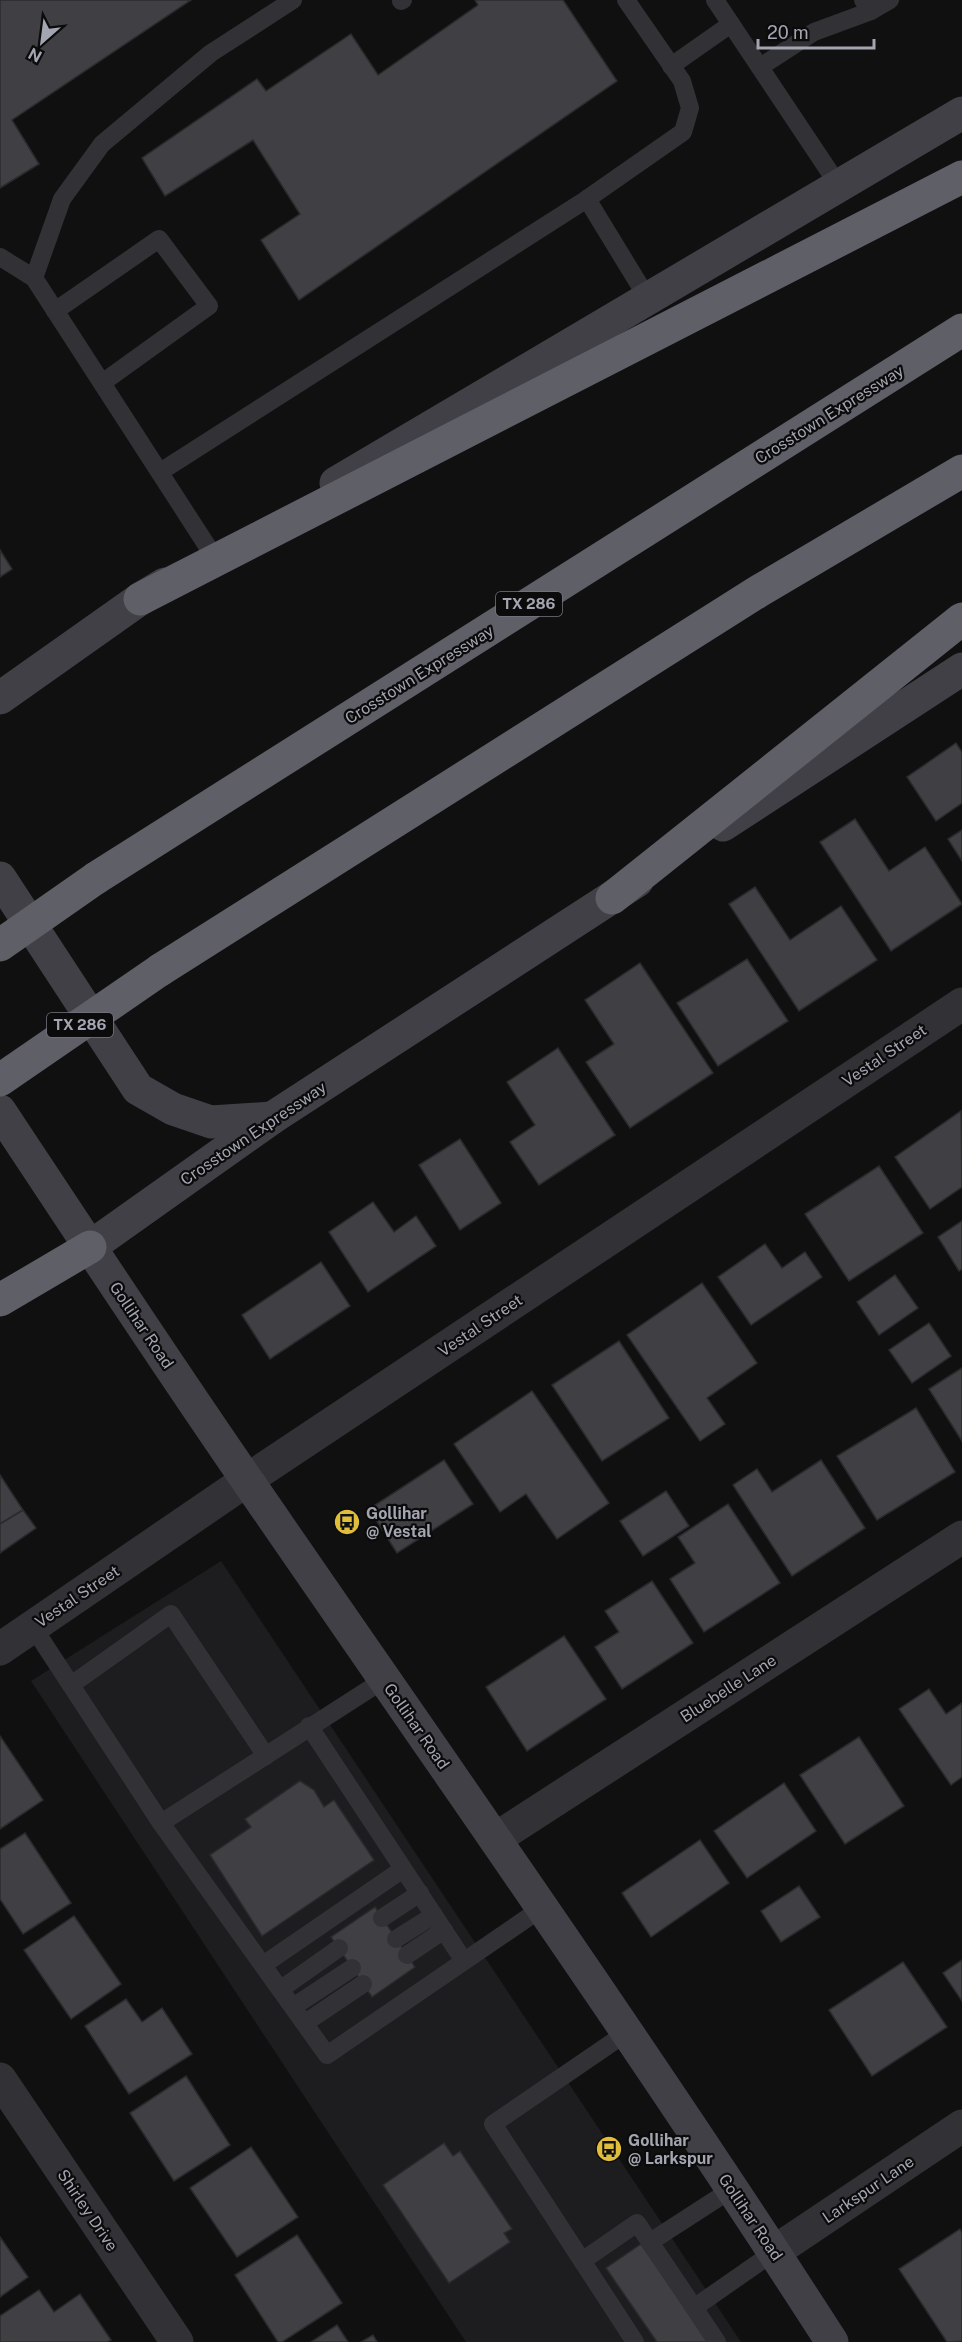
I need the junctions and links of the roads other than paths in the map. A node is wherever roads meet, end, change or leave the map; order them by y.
1 (293, 0) edge
2 (626, 0) edge
3 (715, 0) edge
4 (890, 0) edge
5 (867, 6) edge
6 (731, 24) junction
7 (671, 66) junction
8 (760, 67) junction
9 (962, 113) edge
10 (962, 177) edge
11 (839, 186) junction
12 (587, 199) junction
13 (0, 257) edge
14 (34, 278) junction
15 (648, 299) junction
16 (55, 312) junction
17 (962, 330) edge
18 (102, 383) junction
19 (962, 471) edge
20 (160, 472) junction
21 (213, 555) junction
22 (140, 599) junction
23 (962, 619) edge
24 (962, 669) edge
25 (1, 699) edge
26 (0, 878) edge
27 (612, 898) junction
28 (0, 945) edge
29 (962, 1004) edge
30 (0, 1080) edge
31 (0, 1111) edge
32 (272, 1118) junction
33 (90, 1247) junction
34 (0, 1300) edge
35 (247, 1480) junction
36 (962, 1537) edge
37 (33, 1627) junction
38 (0, 1649) edge
39 (385, 1679) junction
40 (71, 1685) junction
41 (309, 1726) junction
42 (266, 1756) junction
43 (161, 1823) junction
44 (495, 1839) junction
45 (403, 1869) junction
46 (420, 1893) junction
47 (542, 1908) junction
48 (382, 1918) dead end
49 (439, 1923) junction
50 (396, 1939) dead end
51 (339, 1948) dead end
52 (407, 1955) dead end
53 (464, 1961) junction
54 (263, 1965) junction
55 (352, 1968) dead end
56 (363, 1984) dead end
57 (281, 1989) junction
58 (293, 2007) junction
59 (305, 2023) junction
60 (626, 2033) junction
61 (0, 2079) edge
62 (962, 2126) edge
63 (732, 2188) junction
64 (650, 2242) junction
65 (774, 2252) junction
66 (582, 2261) junction
67 (694, 2307) junction
68 (709, 2335) edge
69 (177, 2342) edge
70 (635, 2342) edge
71 (832, 2342) edge

1 - 14 lane
2 - 7 lane
3 - 6 lane
4 - 5 lane
5 - 8 lane
6 - 7 lane
6 - 8 lane
7 - 12 lane
8 - 11 lane
9 - 11 main road
10 - 22 highway
11 - 15 main road
12 - 15 lane
12 - 20 lane
13 - 14 lane
14 - 16 lane
15 - 21 main road
16 - 18 lane
16 - 18 lane
17 - 28 highway, Crosstown Expressway / TX 286, bridge
18 - 20 lane
19 - 30 highway, TX 286, bridge
20 - 21 lane
21 - 22 main road
22 - 25 main road
23 - 27 highway
24 - 27 main road, Crosstown Expressway
26 - 32 main road
27 - 32 main road, Crosstown Expressway
29 - 35 street, Vestal Street
31 - 33 main road, Gollihar Road
32 - 33 main road, Crosstown Expressway
33 - 34 highway
33 - 35 main road, Gollihar Road
35 - 37 street, Vestal Street
35 - 39 main road, Gollihar Road
36 - 44 street, Bluebelle Lane
37 - 38 street, Vestal Street
37 - 40 lane
39 - 41 lane
39 - 44 main road, Gollihar Road
40 - 42 lane
40 - 43 lane
41 - 42 lane
41 - 45 lane
42 - 43 lane
43 - 54 lane
44 - 47 main road, Gollihar Road
45 - 46 lane
45 - 54 lane
46 - 48 lane
46 - 49 lane
47 - 53 lane
47 - 60 main road, Gollihar Road
49 - 50 lane
49 - 52 lane
49 - 53 lane
51 - 57 lane
53 - 59 lane
54 - 57 lane
55 - 58 lane
56 - 59 lane
57 - 58 lane
58 - 59 lane
60 - 63 main road, Gollihar Road
60 - 66 lane
61 - 69 street, Shirley Drive
62 - 65 street, Larkspur Lane
63 - 64 lane
63 - 65 main road, Gollihar Road
64 - 66 lane
64 - 67 lane
65 - 67 lane
65 - 71 main road, Gollihar Road
66 - 70 lane
67 - 68 lane

